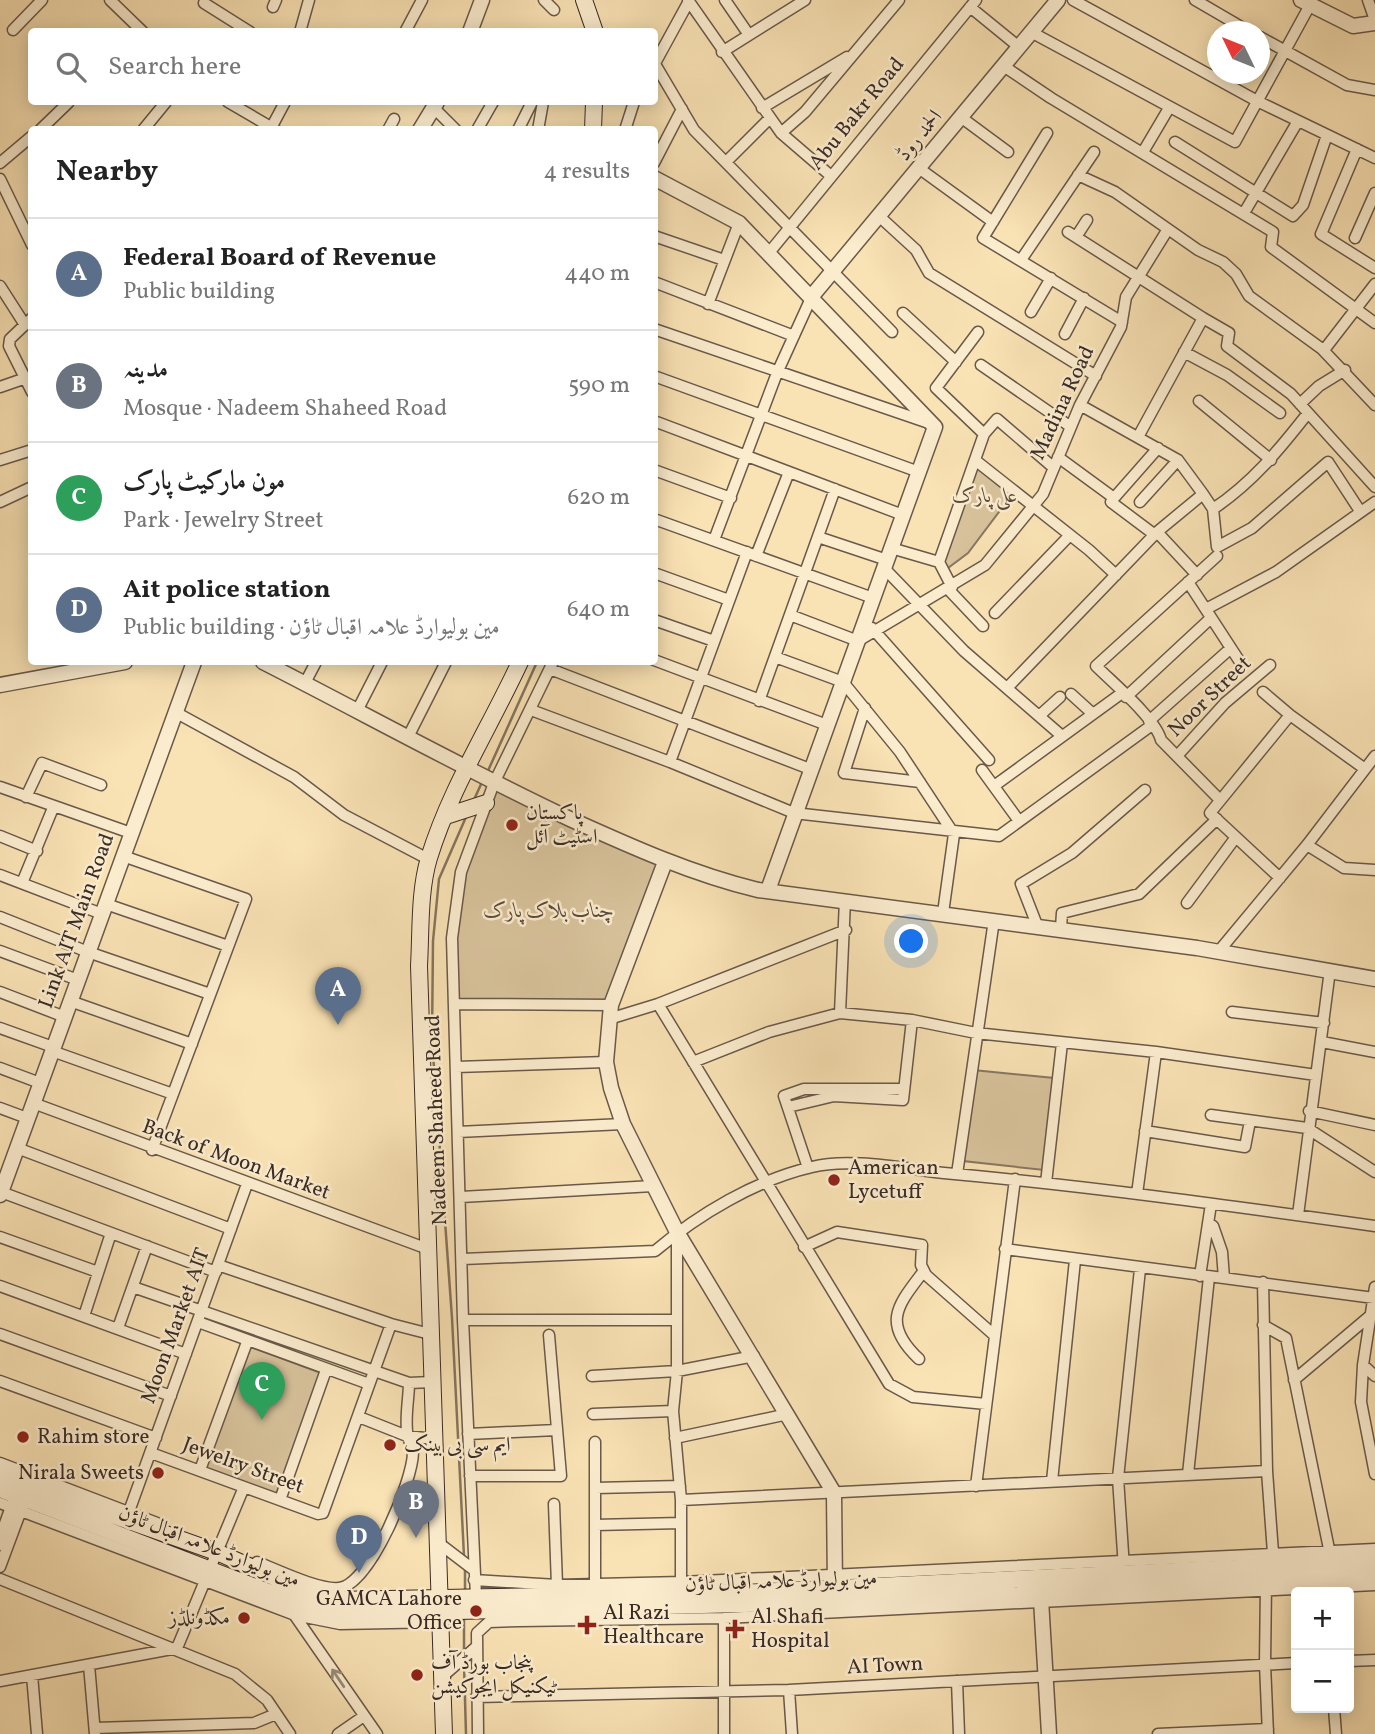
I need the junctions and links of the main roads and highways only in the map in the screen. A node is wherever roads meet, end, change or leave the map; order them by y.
1 (584, 0) edge
2 (593, 28) edge
3 (594, 105) edge
4 (593, 126) edge
5 (519, 665) edge
6 (485, 804) road end
7 (454, 813) junction
8 (9, 1497) edge
9 (1375, 1561) edge
10 (1375, 1574) edge
11 (473, 1587) junction
12 (1040, 1590) junction
13 (445, 1608) junction
14 (444, 1734) edge

1 - 2 main road
3 - 4 main road
5 - 7 main road, Nadeem Shaheed Road
6 - 7 main road
7 - 13 main road, Nadeem Shaheed Road
8 - 13 main road, مین بولیوارڈ علامہ اقبال ٹاؤن
8 - 13 main road, مین بولیوارڈ علامہ اقبال ٹاؤن
9 - 12 main road, مین بولیوارڈ علامہ اقبال ٹاؤن
10 - 12 main road, مین بولیوارڈ علامہ اقبال ٹاؤن
11 - 12 main road, مین بولیوارڈ علامہ اقبال ٹاؤن
11 - 12 main road, مین بولیوارڈ علامہ اقبال ٹاؤن
11 - 13 main road, مین بولیوارڈ علامہ اقبال ٹاؤن
13 - 14 main road, Nadeem Shaheed Road

